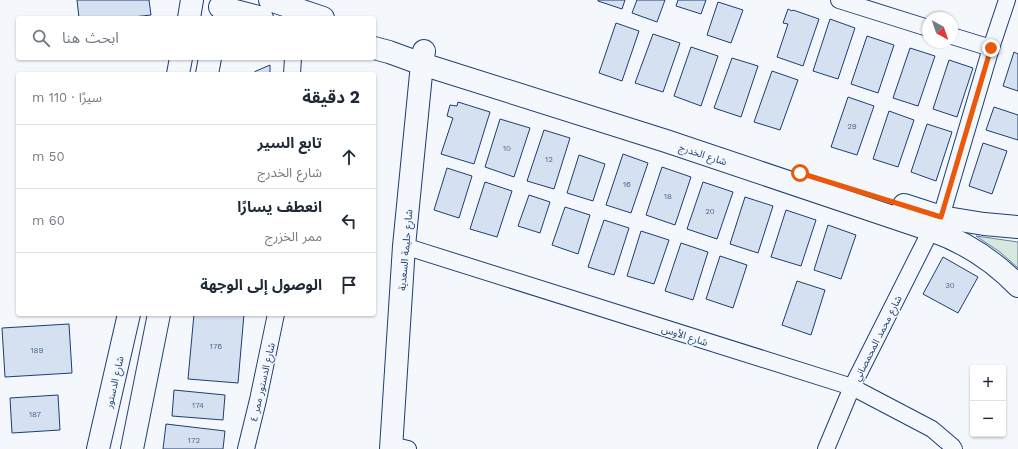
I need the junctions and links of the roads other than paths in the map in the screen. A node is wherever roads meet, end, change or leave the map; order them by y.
1 (192, 0) edge
2 (270, 0) edge
3 (839, 0) edge
4 (1008, 0) edge
5 (220, 8) edge
6 (189, 16) edge
7 (254, 16) edge
8 (317, 16) edge
9 (922, 26) edge
10 (376, 36) edge
11 (958, 38) edge
12 (991, 48) junction
13 (376, 49) edge
14 (423, 57) junction
15 (181, 60) edge
16 (210, 60) edge
17 (293, 60) edge
18 (178, 72) edge
19 (207, 72) edge
20 (292, 72) edge
21 (936, 223) junction
22 (1018, 227) edge
23 (404, 246) junction
24 (1018, 286) edge
25 (129, 316) edge
26 (159, 316) edge
27 (276, 316) edge
28 (852, 387) junction
29 (397, 448) edge
30 (98, 449) edge
31 (132, 449) edge
32 (246, 449) edge
33 (826, 449) edge
34 (954, 449) edge

1 - 6 street
2 - 8 street
3 - 9 street
4 - 12 street, شارع محمد المحمصاني
5 - 7 street
10 - 14 street, شارع الخدرج
11 - 12 street
12 - 21 street, شارع محمد المحمصاني
13 - 14 street, شارع الخدرج
14 - 21 street, شارع الخدرج
14 - 23 street, شارع حليمة السعدية
15 - 18 street
16 - 19 street
17 - 20 street
21 - 22 street, شارع الخدرج
21 - 24 street, شارع الخدرج
21 - 28 street, شارع محمد المحمصاني
23 - 28 street, شارع الأوس
23 - 29 street, شارع حليمة السعدية
25 - 30 street, شارع الدستور
26 - 31 street
27 - 32 street, شارع الدستور ممر ٤
28 - 33 street, شارع محمد المحمصاني
28 - 34 street, شارع الأوس

